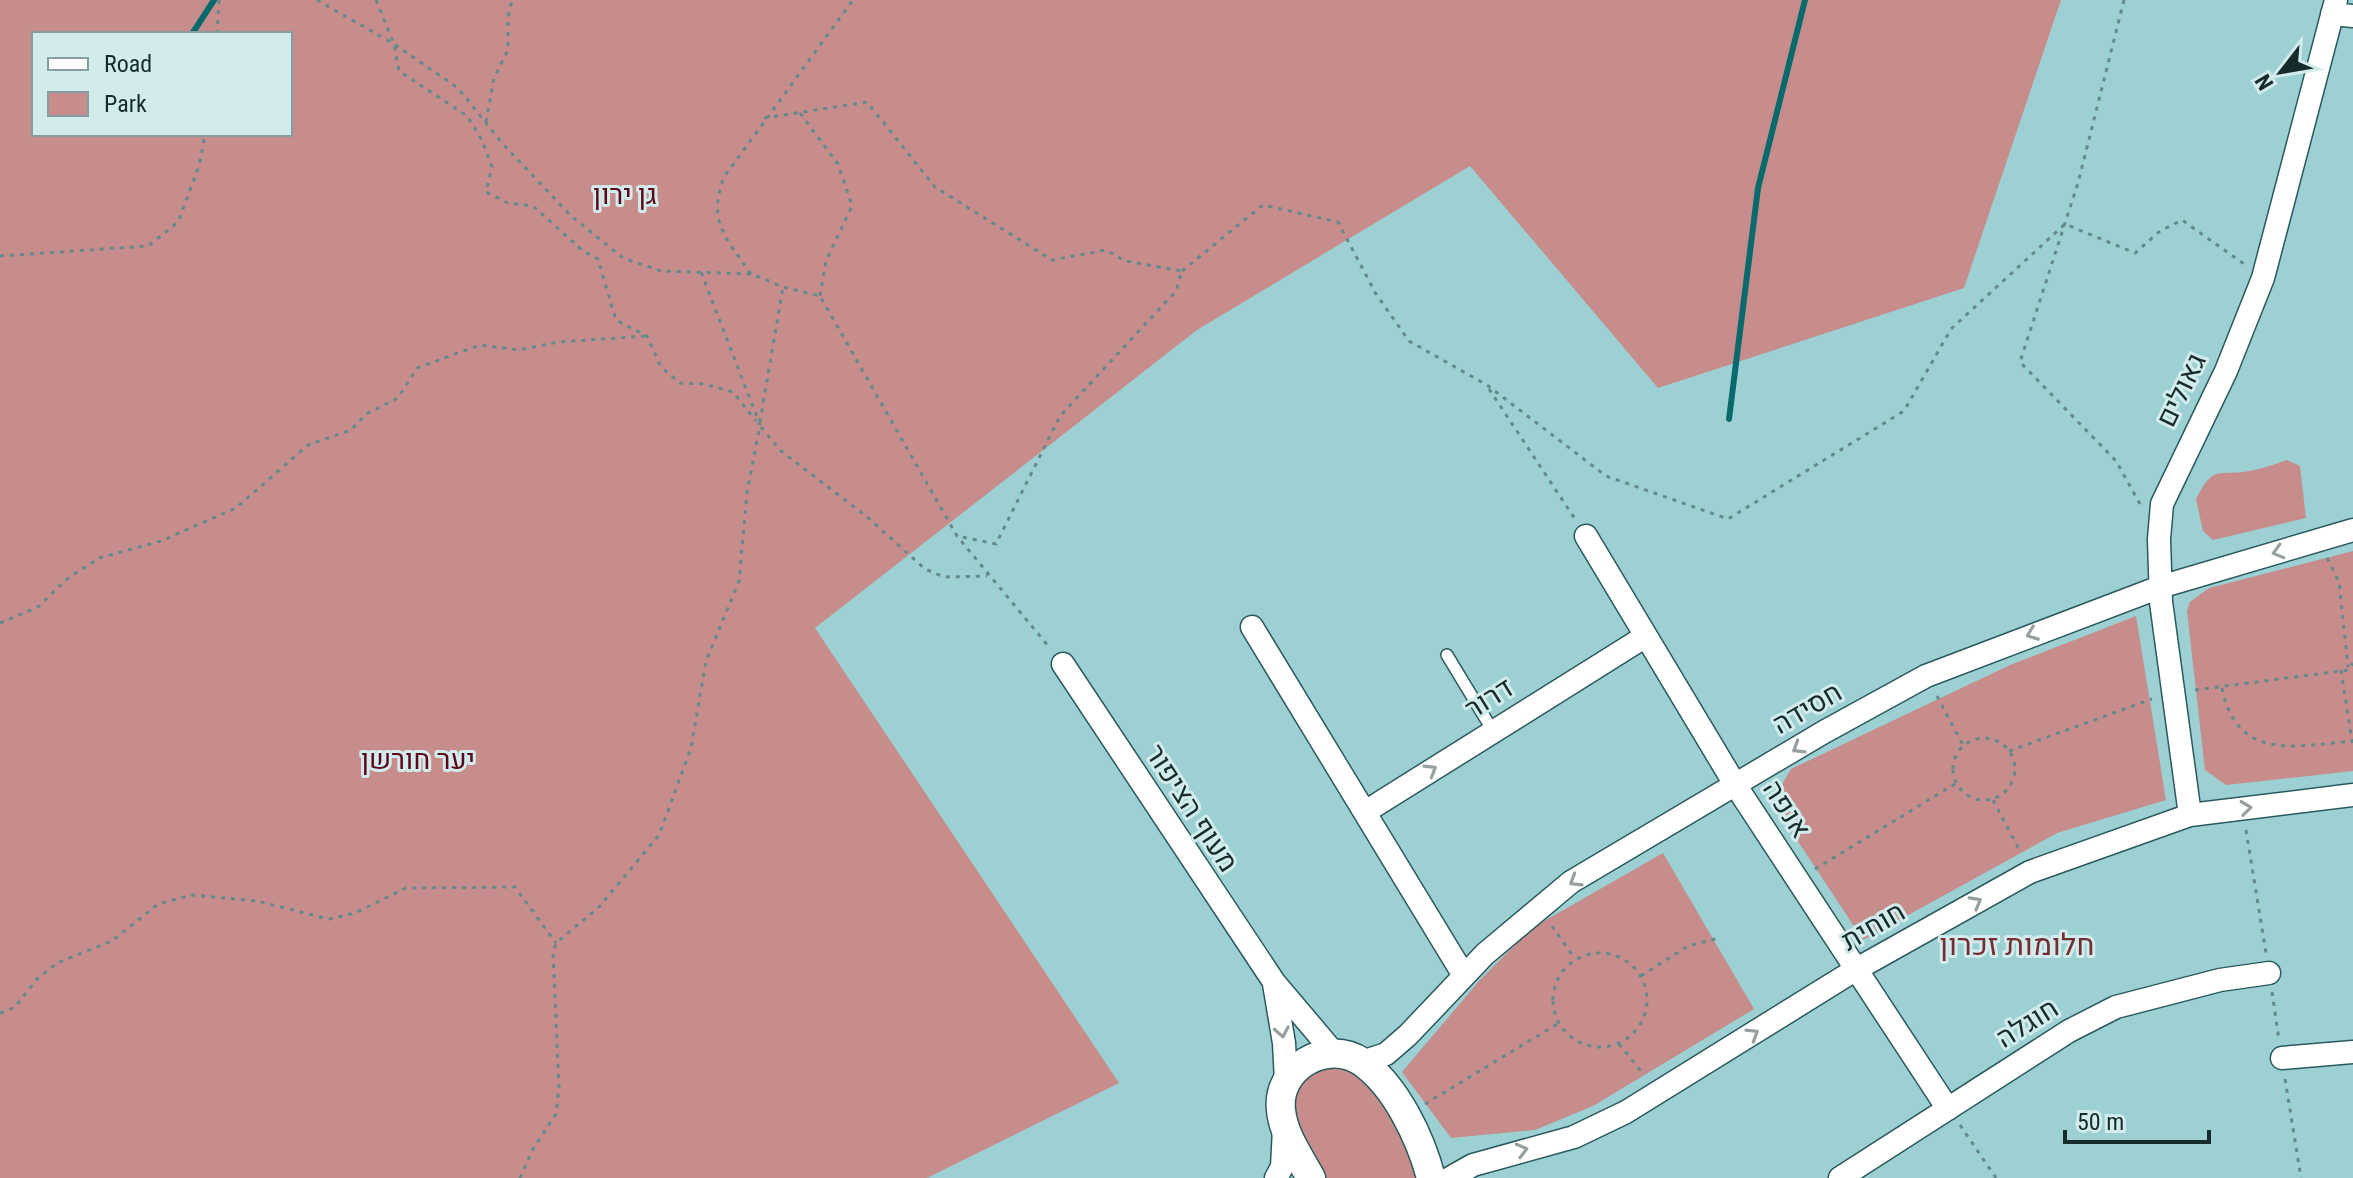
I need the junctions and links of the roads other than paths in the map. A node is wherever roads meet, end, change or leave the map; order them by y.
1 (2340, 10) edge
2 (2353, 530) edge
3 (1586, 536) road end
4 (2160, 587) junction
5 (1252, 627) dead end
6 (1646, 636) junction
7 (1447, 655) dead end
8 (1063, 664) road end
9 (1493, 731) junction
10 (1736, 786) junction
11 (2353, 795) edge
12 (1365, 812) junction
13 (2190, 815) junction
14 (1855, 970) junction
15 (2269, 973) dead end
16 (1463, 974) junction
17 (1274, 982) junction
18 (2353, 1052) edge
19 (1334, 1053) junction
20 (2282, 1058) dead end
21 (1362, 1062) junction
22 (1286, 1081) junction
23 (1948, 1109) junction
24 (1284, 1124) junction
25 (1276, 1178) edge
26 (1311, 1178) edge
27 (1431, 1178) edge
28 (1450, 1178) edge
29 (1840, 1178) edge

1 - 4 street, גאולים
2 -> 4 street, חסידה
3 - 6 street, אנפה
4 -> 10 street, חסידה
4 - 13 street, גאולים
5 - 12 street
6 - 9 street, דרור
6 - 10 street, אנפה
7 - 9 lane
8 - 17 street, מעוף הציפור
12 -> 9 street, דרור
10 - 14 street, אנפה
10 -> 16 street, חסידה
13 -> 11 street, חוחית
12 - 16 street
14 -> 13 street, חוחית
14 - 23 street, אנפה
28 -> 14 street, חוחית
15 - 23 street, חוגלה
16 - 21 street, חסידה
17 - 19 street, מעוף הציפור
17 -> 22 street, מעוף הציפור
18 - 20 street
19 - 21 street
19 - 22 street
21 - 27 street
22 - 24 street
23 - 29 street, חוגלה
24 - 25 street
24 - 26 street

